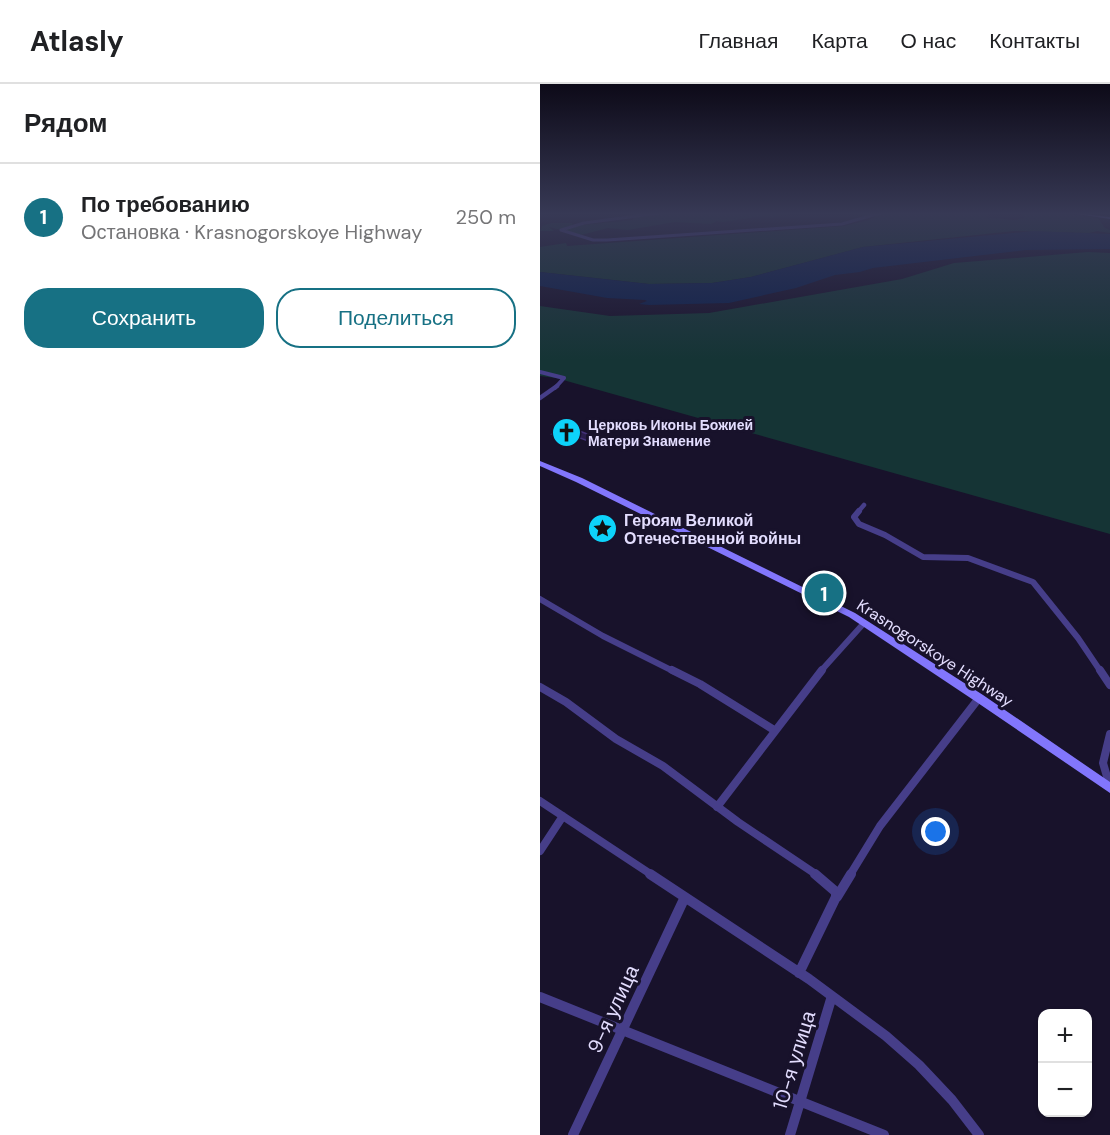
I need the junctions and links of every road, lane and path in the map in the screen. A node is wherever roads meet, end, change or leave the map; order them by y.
1 (540, 372) edge
2 (540, 398) edge
3 (540, 463) edge
4 (864, 505) dead end
5 (540, 598) edge
6 (864, 623) junction
7 (1110, 685) edge
8 (540, 687) edge
9 (979, 698) junction
10 (774, 730) junction
11 (1110, 734) edge
12 (1110, 788) edge
13 (540, 801) edge
14 (717, 807) junction
15 (562, 816) junction
16 (540, 851) edge
17 (685, 897) junction
18 (836, 897) junction
19 (799, 973) junction
20 (832, 996) junction
21 (540, 997) edge
22 (623, 1030) junction
23 (800, 1101) junction
24 (573, 1135) edge
25 (790, 1135) edge
26 (884, 1135) edge
27 (979, 1135) edge

1 - 2 street
3 - 6 street, Krasnogorskoye Highway
4 - 7 street
5 - 10 street
6 - 9 street, Krasnogorskoye Highway
6 - 10 street
8 - 14 street
9 - 12 street, Krasnogorskoye Highway
9 - 18 street
10 - 14 street
11 - 12 street
13 - 15 street
14 - 18 street
15 - 16 street
15 - 17 street
17 - 19 street
17 - 22 street, 9-я улица
18 - 19 street
19 - 20 street
20 - 23 street, 10-я улица
20 - 27 street
21 - 22 street
22 - 23 street
22 - 24 street, 9-я улица
23 - 25 street, 10-я улица
23 - 26 street

